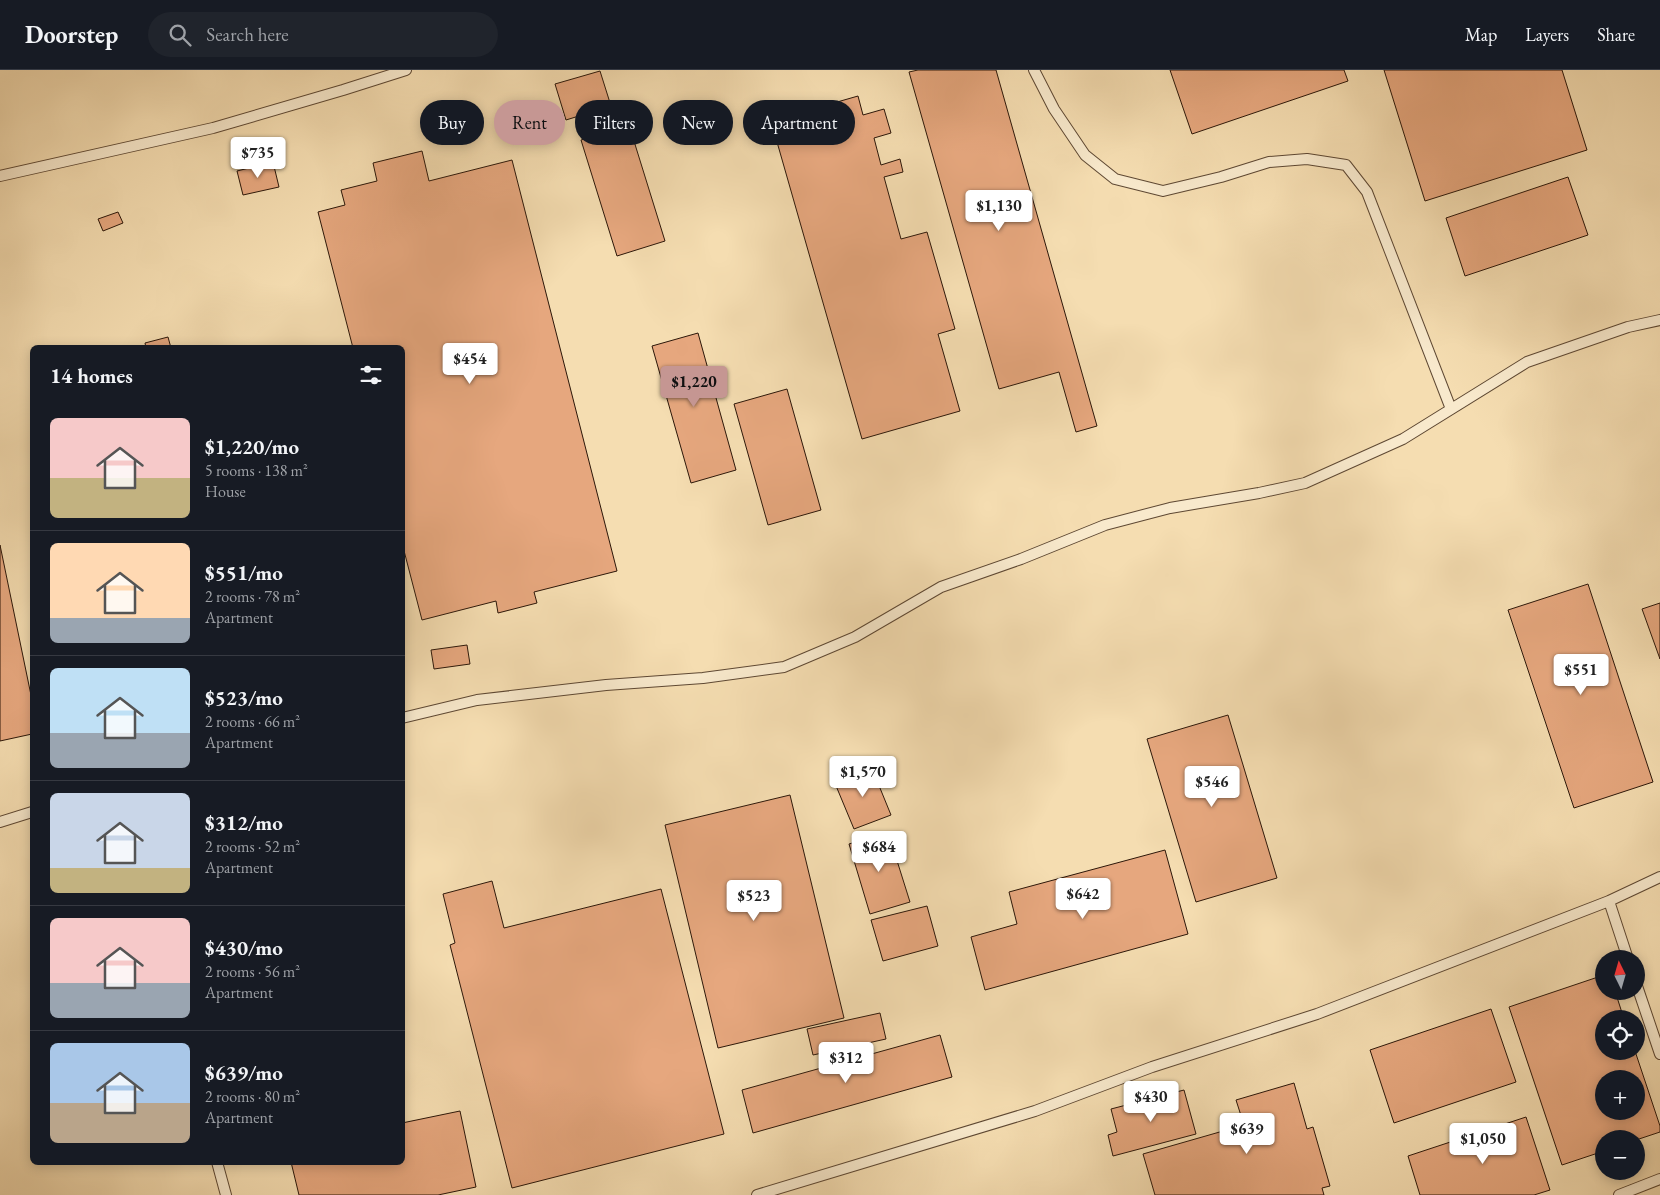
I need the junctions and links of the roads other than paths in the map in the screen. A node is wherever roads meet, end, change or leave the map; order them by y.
1 (406, 70) edge
2 (1034, 70) edge
3 (0, 176) edge
4 (1660, 320) edge
5 (1451, 409) junction
6 (405, 717) edge
7 (30, 813) edge
8 (0, 822) edge
9 (1660, 877) edge
10 (1609, 901) junction
11 (1625, 950) edge
12 (1642, 1000) edge
13 (1660, 1054) edge
14 (218, 1165) edge
15 (1660, 1179) edge
16 (226, 1195) edge
17 (757, 1195) edge
18 (1619, 1195) edge

1 - 3 lane
2 - 5 lane
4 - 5 lane
5 - 6 lane
7 - 8 lane
9 - 10 lane
10 - 11 lane
10 - 17 lane
12 - 13 lane
14 - 16 lane
15 - 18 lane

